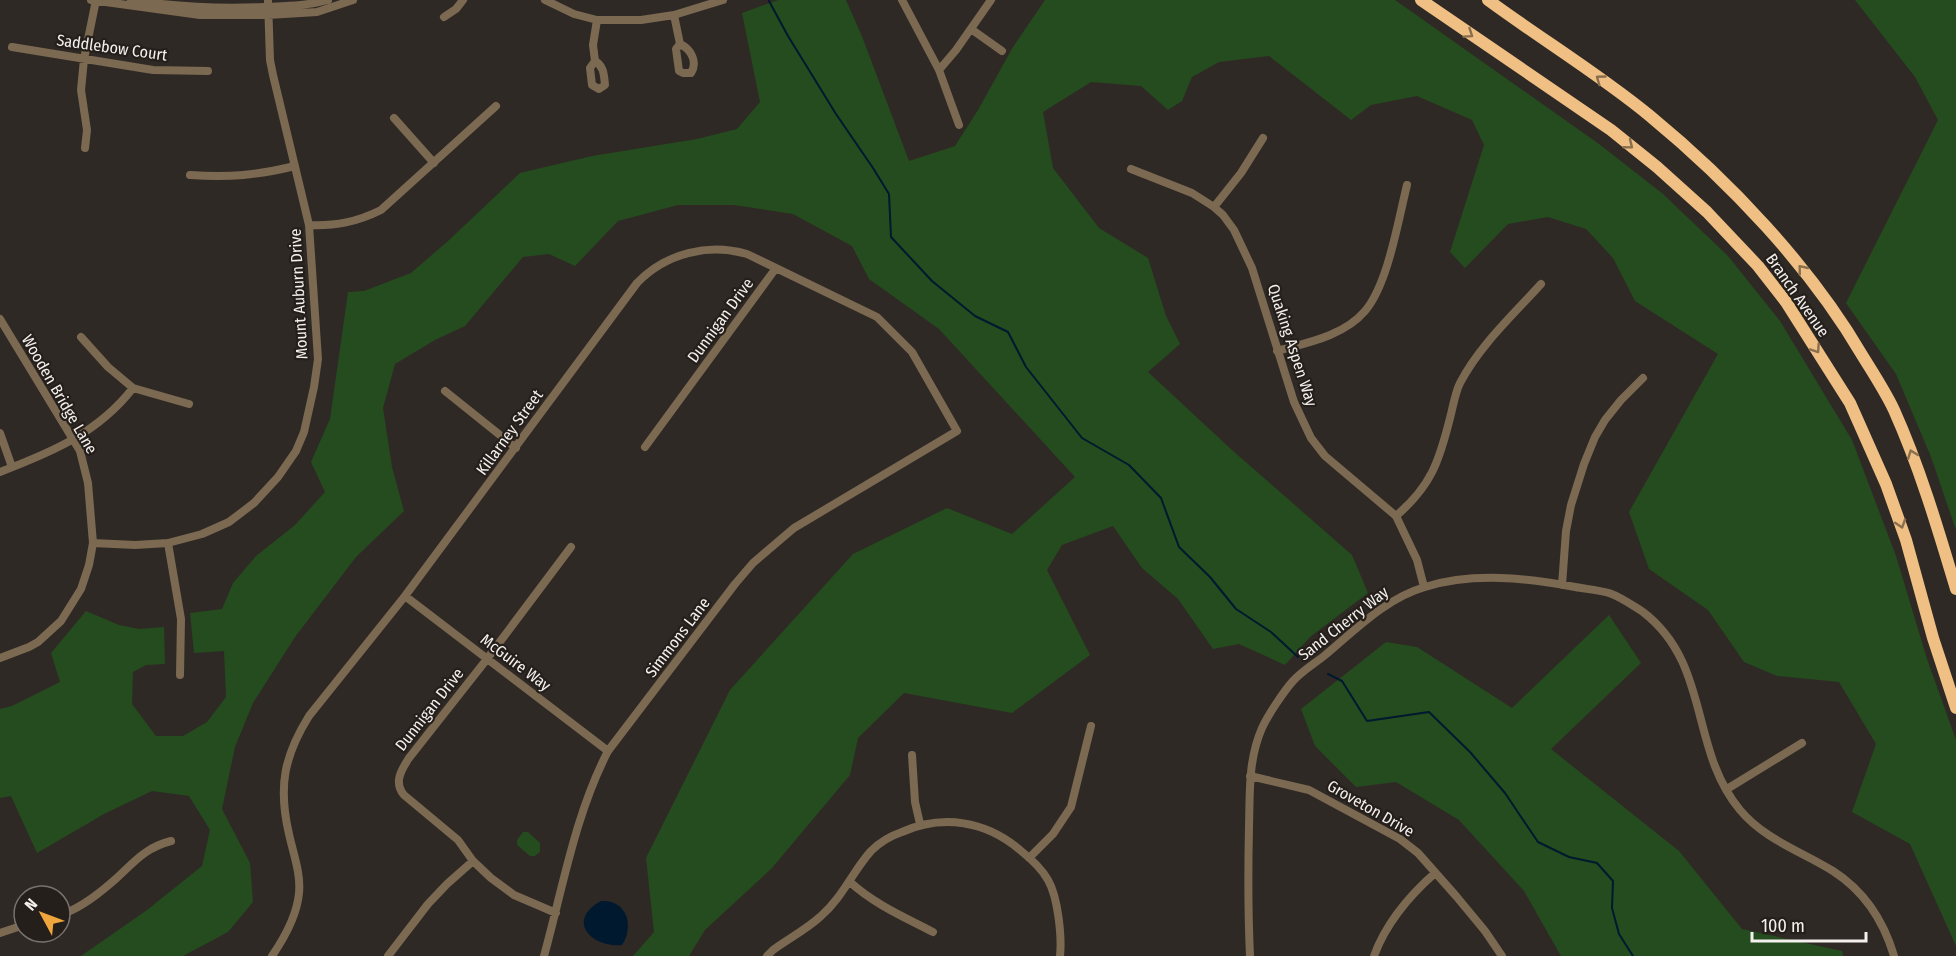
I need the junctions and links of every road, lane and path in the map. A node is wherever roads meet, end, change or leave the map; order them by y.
1 (91, 0) edge
2 (96, 0) edge
3 (131, 0) edge
4 (328, 0) edge
5 (353, 0) edge
6 (463, 0) edge
7 (545, 0) edge
8 (723, 0) edge
9 (902, 0) edge
10 (991, 0) edge
11 (1421, 0) edge
12 (1488, 0) edge
13 (268, 7) edge
14 (674, 15) junction
15 (444, 17) dead end
16 (597, 20) junction
17 (971, 29) junction
18 (680, 44) dead end
19 (12, 47) dead end
20 (1002, 51) dead end
21 (84, 58) junction
22 (595, 61) dead end
23 (939, 70) junction
24 (208, 71) dead end
25 (496, 106) dead end
26 (394, 118) dead end
27 (959, 124) dead end
28 (1263, 138) dead end
29 (85, 148) dead end
30 (434, 164) junction
31 (295, 166) junction
32 (1131, 169) dead end
33 (190, 175) dead end
34 (1407, 185) dead end
35 (1214, 207) junction
36 (309, 225) junction
37 (776, 268) junction
38 (1541, 284) dead end
39 (0, 319) edge
40 (81, 337) dead end
41 (1277, 351) junction
42 (1643, 378) dead end
43 (133, 388) junction
44 (445, 392) dead end
45 (189, 404) dead end
46 (957, 431) joint
47 (0, 433) edge
48 (74, 440) junction
49 (645, 447) dead end
50 (516, 448) junction
51 (12, 467) junction
52 (0, 472) edge
53 (1396, 516) junction
54 (93, 543) junction
55 (168, 543) junction
56 (571, 547) dead end
57 (1562, 585) junction
58 (1424, 587) junction
59 (1956, 590) edge
60 (405, 596) junction
61 (0, 658) edge
62 (487, 659) junction
63 (180, 675) dead end
64 (1956, 708) edge
65 (1091, 726) dead end
66 (1803, 743) dead end
67 (608, 751) junction
68 (912, 755) dead end
69 (1250, 776) junction
70 (1727, 789) junction
71 (920, 824) junction
72 (171, 841) dead end
73 (1029, 858) junction
74 (473, 861) junction
75 (1435, 873) junction
76 (850, 882) junction
77 (72, 910) edge
78 (556, 913) junction
79 (933, 932) dead end
80 (272, 956) edge
81 (388, 956) edge
82 (544, 956) edge
83 (767, 956) edge
84 (1060, 956) edge
85 (1250, 956) edge
86 (1374, 956) edge
87 (1502, 956) edge
88 (1894, 956) edge

1 - 2 street
2 - 13 street
2 - 21 street
3 - 13 street
4 - 13 street
5 - 13 street
6 - 15 street
7 - 16 street
8 - 14 street
9 - 23 street
10 - 17 street
11 -> 64 highway, Branch Avenue
59 -> 12 highway, Branch Avenue
13 - 31 street, Mount Auburn Drive
14 - 16 street
14 - 18 street
16 - 22 street
17 - 20 street
17 - 23 street
19 - 21 street, Saddlebow Court
21 - 24 street, Saddlebow Court
21 - 29 street
23 - 27 street
25 - 30 street
26 - 30 street
28 - 35 street
30 - 36 street
31 - 33 street
31 - 36 street, Mount Auburn Drive
32 - 35 street, Quaking Aspen Way
34 - 41 street
35 - 41 street, Quaking Aspen Way
36 - 55 street, Mount Auburn Drive
37 - 46 street, Killarney Street
37 - 49 street, Dunnigan Drive
37 - 50 street, Killarney Street
38 - 53 street
39 - 48 street, Wooden Bridge Lane
40 - 43 street
41 - 53 street, Quaking Aspen Way
42 - 57 street
43 - 45 street
43 - 48 street
44 - 50 street
46 - 67 street, Simmons Lane
47 - 51 street
48 - 51 street
48 - 54 street, Wooden Bridge Lane
50 - 60 street, Killarney Street
51 - 52 street
53 - 58 street, Quaking Aspen Way
54 - 55 street, Mount Auburn Drive
54 - 61 street, Wooden Bridge Lane
55 - 63 street
56 - 62 street, Dunnigan Drive
57 - 58 street, Sand Cherry Way
57 - 70 street, Sand Cherry Way
58 - 69 street, Sand Cherry Way
60 - 62 street, McGuire Way
60 - 80 street, Killarney Street
62 - 67 street, McGuire Way
62 - 74 street, Dunnigan Drive
65 - 73 street
66 - 70 street
67 - 78 street, Simmons Lane
68 - 71 street
69 - 75 street, Groveton Drive
69 - 85 street, Sand Cherry Way
70 - 88 street, Sand Cherry Way
71 - 73 street
71 - 76 street
72 - 77 street
73 - 84 street
74 - 78 street, Dunnigan Drive
74 - 81 street
75 - 86 street
75 - 87 street, Groveton Drive
76 - 79 street
76 - 83 street
78 - 82 street, Simmons Lane

